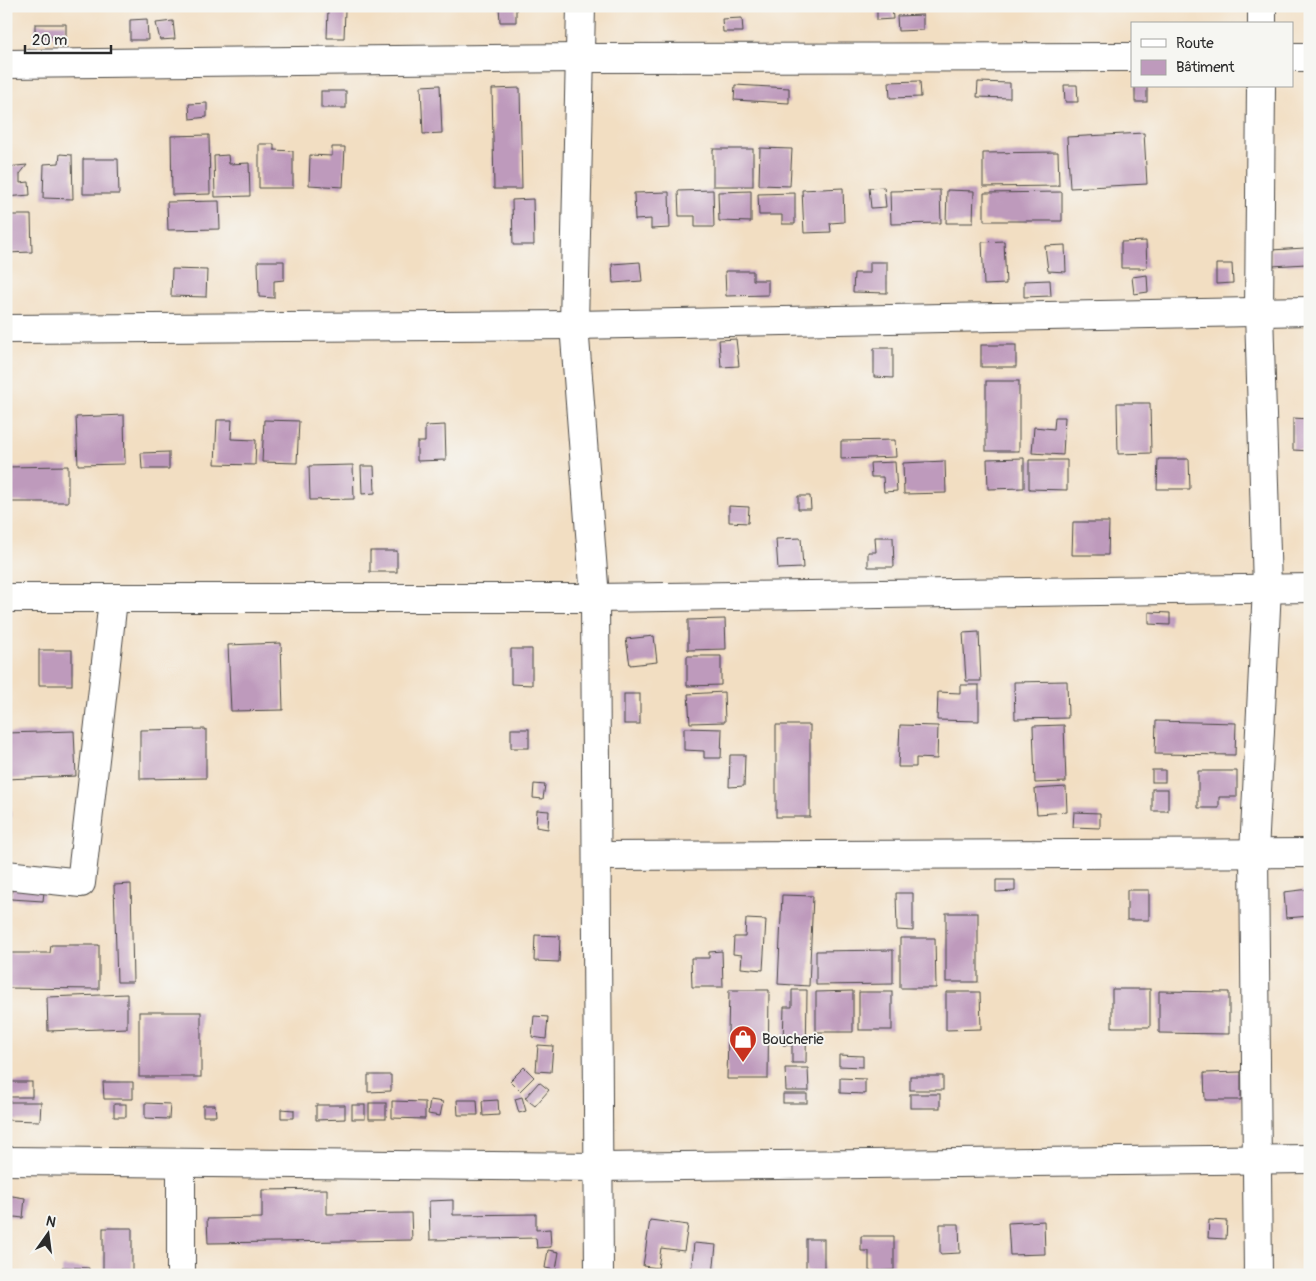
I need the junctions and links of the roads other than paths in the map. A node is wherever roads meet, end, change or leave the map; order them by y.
1 (581, 6) edge
2 (1262, 6) edge
3 (1262, 22) edge
4 (1131, 57) edge
5 (1294, 57) edge
6 (1310, 57) edge
7 (580, 58) junction
8 (6, 64) edge
9 (1261, 88) edge
10 (1259, 311) junction
11 (1310, 311) edge
12 (574, 324) junction
13 (6, 329) edge
14 (1267, 588) junction
15 (1310, 588) edge
16 (6, 598) edge
17 (595, 598) junction
18 (113, 600) junction
19 (1254, 853) junction
20 (1310, 853) edge
21 (597, 856) junction
22 (6, 875) edge
23 (1310, 1159) edge
24 (1256, 1160) junction
25 (6, 1161) edge
26 (180, 1163) junction
27 (598, 1167) junction
28 (181, 1275) edge
29 (599, 1275) edge
30 (1258, 1275) edge

1 - 7 street
2 - 3 street
4 - 7 street
5 - 6 street
7 - 8 street
7 - 12 street
9 - 10 street
10 - 11 street
10 - 12 street
10 - 14 street
12 - 13 street
12 - 17 street
14 - 15 street
14 - 17 street
14 - 19 street
16 - 18 street
17 - 18 street
17 - 21 street
18 - 22 street
19 - 20 street
19 - 21 street
19 - 24 street
21 - 27 street
23 - 24 street
24 - 27 street
24 - 30 street
25 - 26 street
26 - 27 street
26 - 28 street
27 - 29 street

